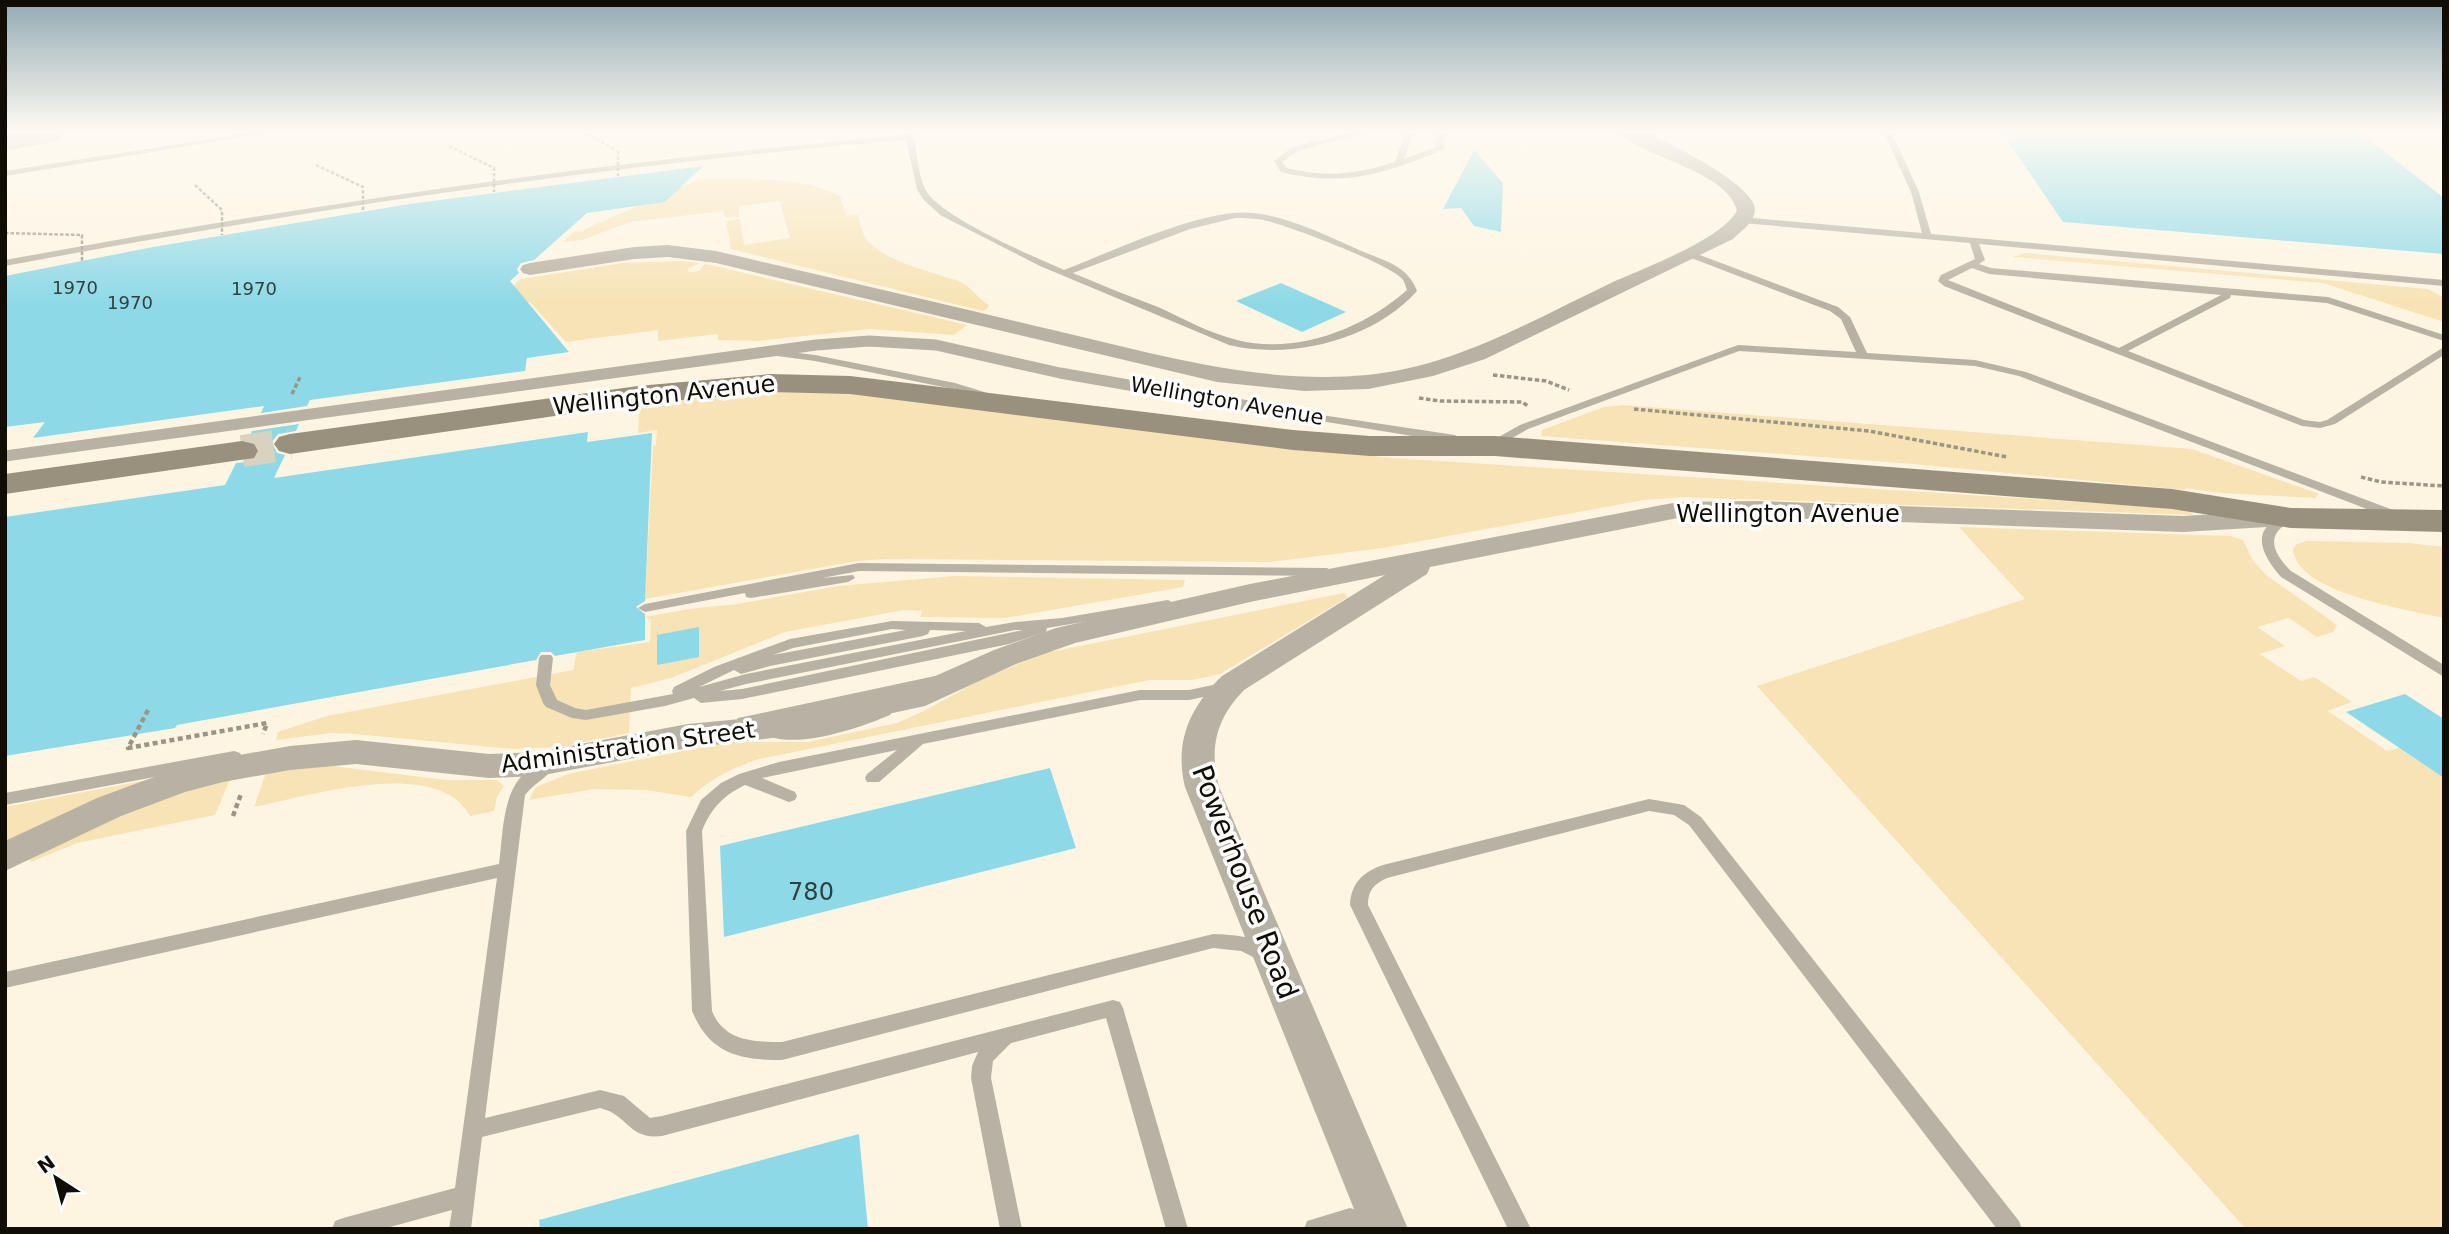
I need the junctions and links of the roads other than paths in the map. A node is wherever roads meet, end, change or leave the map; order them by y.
1 (433, 189) edge
2 (922, 189) edge
3 (1733, 189) edge
4 (1913, 189) edge
5 (1742, 220) junction
6 (1927, 236) junction
7 (1973, 240) junction
8 (1689, 254) junction
9 (5, 263) edge
10 (1971, 264) junction
11 (530, 269) dead end
12 (1064, 273) junction
13 (2444, 283) edge
14 (2223, 291) junction
15 (2444, 338) edge
16 (2444, 349) edge
17 (2119, 352) junction
18 (1862, 354) junction
19 (1040, 409) junction
20 (290, 444) tunnel mouth
21 (1495, 446) junction
22 (242, 451) tunnel mouth
23 (5, 454) edge
24 (5, 484) edge
25 (2291, 518) junction
26 (2433, 525) edge
27 (1435, 556) junction
28 (1394, 565) junction
29 (1250, 593) junction
30 (645, 608) dead end
31 (1062, 622) junction
32 (1016, 626) junction
33 (546, 658) dead end
34 (977, 670) junction
35 (2444, 672) edge
36 (1233, 683) junction
37 (670, 697) junction
38 (688, 736) junction
39 (921, 739) junction
40 (384, 755) junction
41 (571, 760) junction
42 (745, 778) junction
43 (873, 778) dead end
44 (789, 796) dead end
45 (5, 799) edge
46 (5, 857) edge
47 (508, 869) junction
48 (1275, 965) junction
49 (5, 980) edge
50 (1022, 1032) junction
51 (473, 1130) junction
52 (1363, 1175) junction
53 (464, 1196) junction
54 (1325, 1225) edge
55 (343, 1229) edge
56 (460, 1229) edge
57 (1010, 1229) edge
58 (1177, 1229) edge
59 (1378, 1229) edge
60 (1385, 1229) edge
61 (1520, 1229) edge
62 (2011, 1229) edge

1 - 9 lane
2 - 12 lane
3 - 5 street
4 - 6 lane
5 - 6 lane
5 - 8 street
6 - 7 lane
7 - 10 lane
7 - 13 lane
8 - 11 street
8 - 18 lane
10 - 14 lane
10 - 17 lane
12 - 12 lane
14 - 15 lane
14 - 17 lane
16 - 17 lane
18 - 21 lane
18 - 26 lane
19 - 20 main road, Wellington Avenue
19 - 21 main road, Wellington Avenue
19 - 23 lane, Wellington Avenue
21 - 23 lane, Wellington Avenue, bridge
21 - 25 main road, Wellington Avenue
22 - 24 main road
25 - 26 main road, Wellington Avenue
25 - 27 street, Wellington Avenue
25 - 35 lane
27 - 28 street, Wellington Avenue
27 - 36 street, Powerhouse Road
28 - 29 street, Wellington Avenue
28 - 30 lane
29 - 31 lane
29 - 34 street, Administration Street
31 - 32 lane
31 - 37 lane
32 - 37 lane
32 - 37 lane
33 - 37 lane
34 - 38 lane
34 - 38 street, Administration Street
36 - 39 lane
36 - 48 street, Powerhouse Road
38 - 41 street, Administration Street
39 - 42 lane
39 - 43 lane
40 - 41 street, Administration Street
40 - 45 lane
40 - 46 street, Administration Street
41 - 47 lane
42 - 44 lane
42 - 48 lane
47 - 49 lane
47 - 51 lane
48 - 52 street, Powerhouse Road
50 - 51 lane
50 - 57 lane
50 - 58 lane
51 - 53 lane
52 - 54 lane
52 - 60 street, Powerhouse Road
53 - 55 lane
53 - 56 lane
54 - 59 lane
61 - 62 lane

